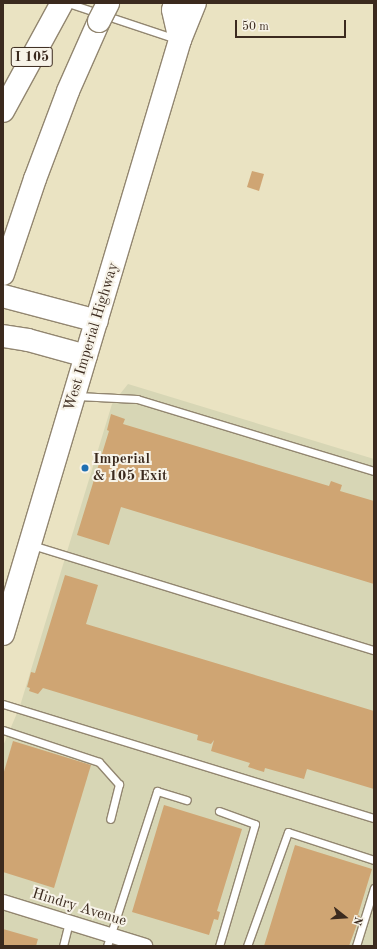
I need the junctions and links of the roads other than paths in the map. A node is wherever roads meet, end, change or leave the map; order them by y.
1 (62, 3) edge
2 (68, 3) edge
3 (108, 3) edge
4 (175, 3) edge
5 (195, 3) edge
6 (180, 40) junction
7 (3, 111) edge
8 (3, 274) edge
9 (3, 296) edge
10 (97, 321) junction
11 (3, 336) edge
12 (86, 356) junction
13 (75, 396) junction
14 (374, 471) edge
15 (31, 545) junction
16 (3, 634) edge
17 (374, 650) edge
18 (3, 704) edge
19 (3, 730) edge
20 (187, 800) dead end
21 (218, 811) dead end
22 (374, 818) edge
23 (110, 819) dead end
24 (374, 860) edge
25 (374, 888) edge
26 (3, 902) edge
27 (69, 922) junction
28 (109, 941) edge
29 (63, 946) edge
30 (145, 946) edge
31 (219, 946) edge
32 (247, 946) edge
33 (356, 946) edge

1 - 7 main road, I 105
2 - 6 lane
3 - 8 main road, bridge
4 - 6 main road, West Imperial Highway
5 - 6 main road, West Imperial Highway
6 - 10 main road, West Imperial Highway
9 - 10 main road
10 - 12 main road, West Imperial Highway
11 - 12 main road
12 - 13 main road, West Imperial Highway
13 - 14 lane
13 - 15 main road, West Imperial Highway
15 - 16 main road, West Imperial Highway
15 - 17 lane
18 - 22 lane
19 - 23 lane
20 - 28 lane
21 - 31 lane
24 - 32 lane
25 - 33 lane
26 - 27 street, Hindry Avenue
27 - 28 street, Hindry Avenue
27 - 29 lane
28 - 30 street, Hindry Avenue

